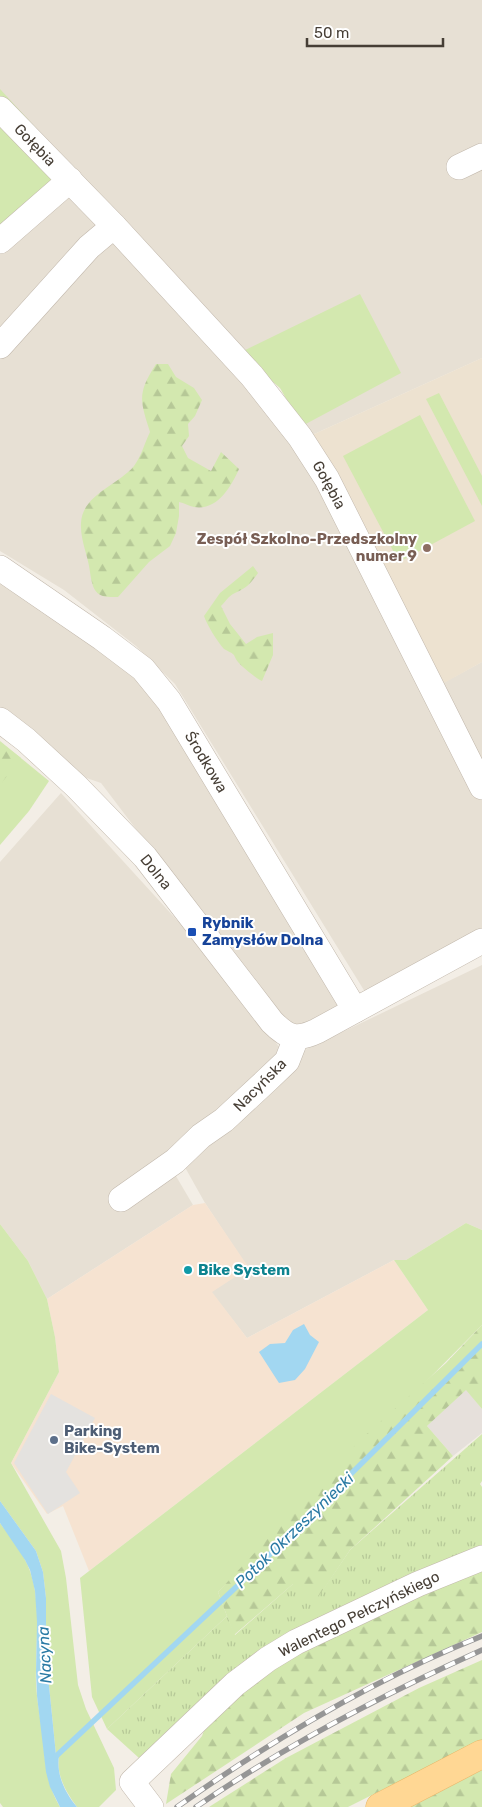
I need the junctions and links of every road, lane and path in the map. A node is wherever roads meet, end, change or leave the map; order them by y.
1 (0, 109) edge
2 (482, 156) edge
3 (459, 167) dead end
4 (70, 180) junction
5 (114, 226) junction
6 (0, 241) edge
7 (0, 346) edge
8 (0, 568) edge
9 (0, 720) edge
10 (482, 787) edge
11 (482, 941) edge
12 (355, 1010) junction
13 (296, 1038) junction
14 (121, 1199) dead end
15 (482, 1558) edge
16 (482, 1754) edge
17 (151, 1807) edge
18 (380, 1807) edge

1 - 4 street, Gołębia
2 - 3 street
4 - 5 street, Gołębia
4 - 6 street
5 - 7 street
5 - 10 street, Gołębia
8 - 12 street, Środkowa
9 - 13 street, Dolna
11 - 12 street
12 - 13 street
13 - 14 street, Nacyńska
15 - 17 street, Walentego Pełczyńskiego
16 - 18 main road

